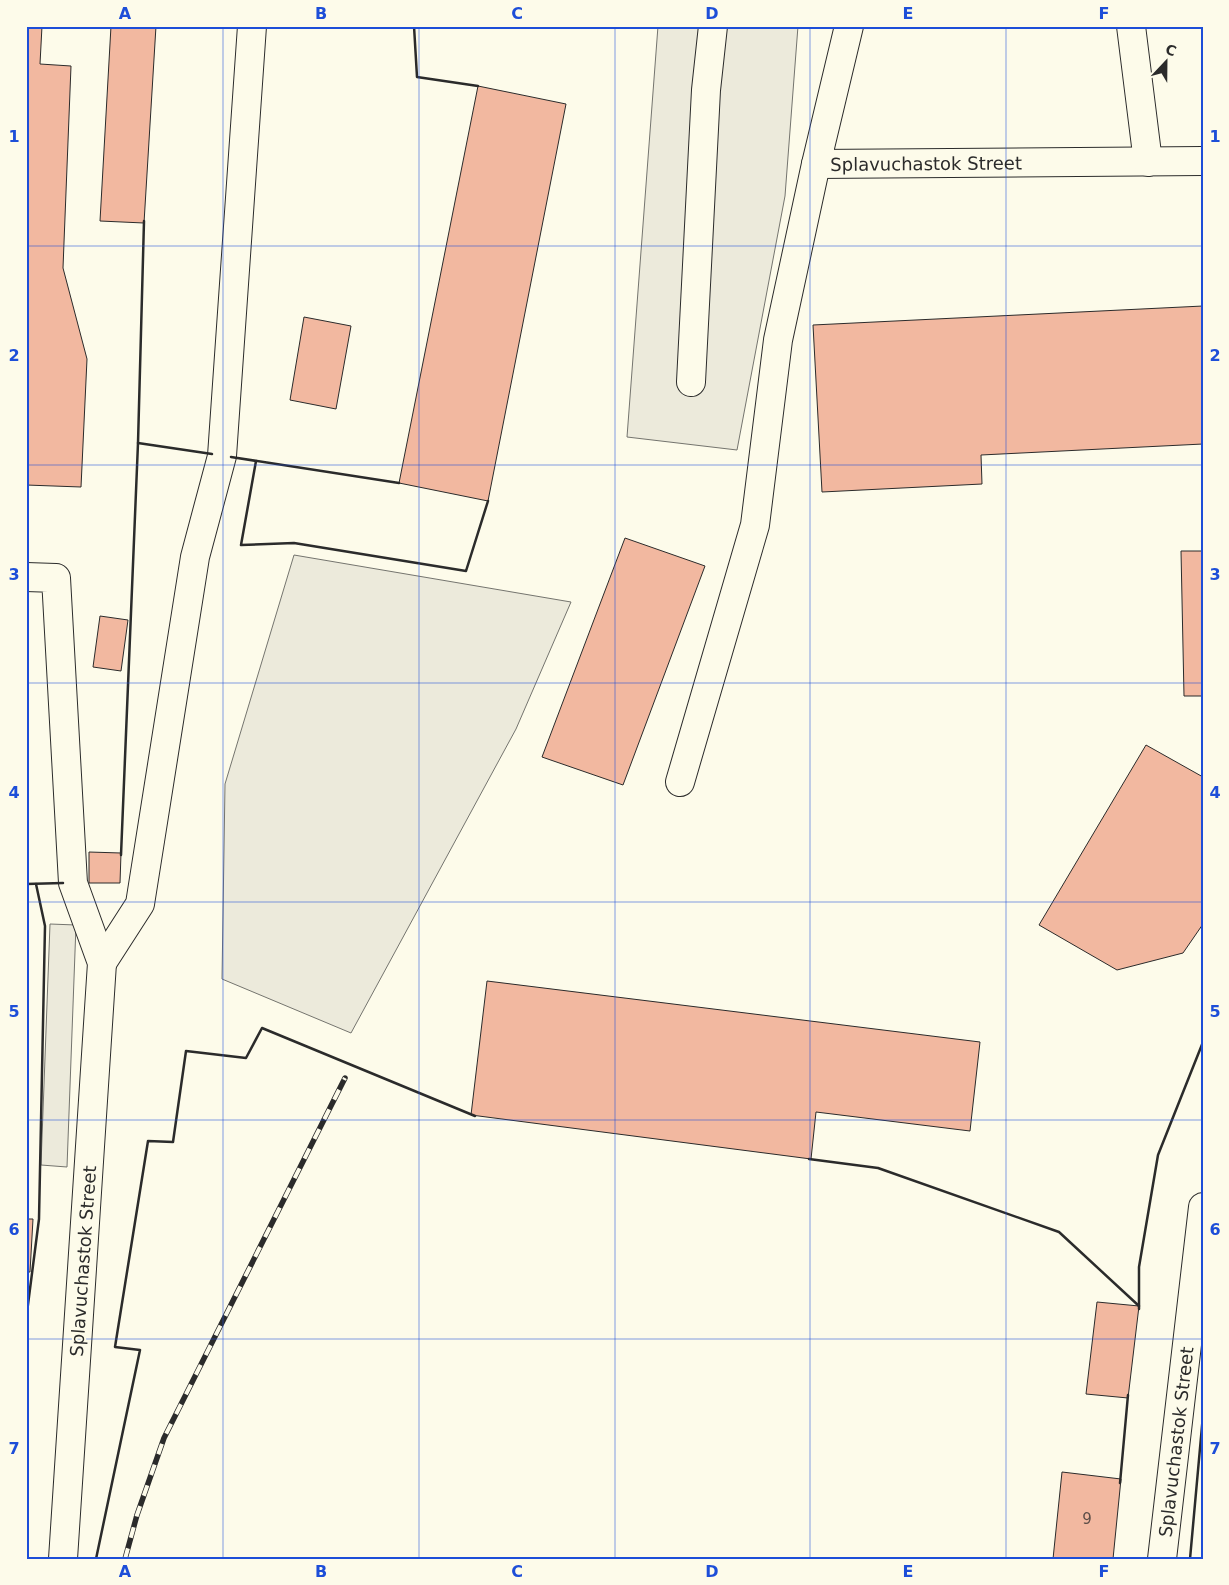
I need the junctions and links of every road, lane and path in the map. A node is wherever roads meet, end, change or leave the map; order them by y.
1 (252, 26) edge
2 (714, 26) edge
3 (850, 26) edge
4 (1131, 26) edge
5 (1203, 161) edge
6 (1148, 162) junction
7 (816, 164) junction
8 (692, 382) dead end
9 (26, 576) edge
10 (680, 782) dead end
11 (102, 963) junction
12 (1203, 1207) edge
13 (63, 1559) edge
14 (1162, 1559) edge

1 - 11 street
2 - 8 street
3 - 7 street, Splavuchastok Street
4 - 6 street
5 - 6 street, Splavuchastok Street
6 - 7 street, Splavuchastok Street
7 - 10 street
9 - 11 street
11 - 13 street, Splavuchastok Street
12 - 14 street, Splavuchastok Street

